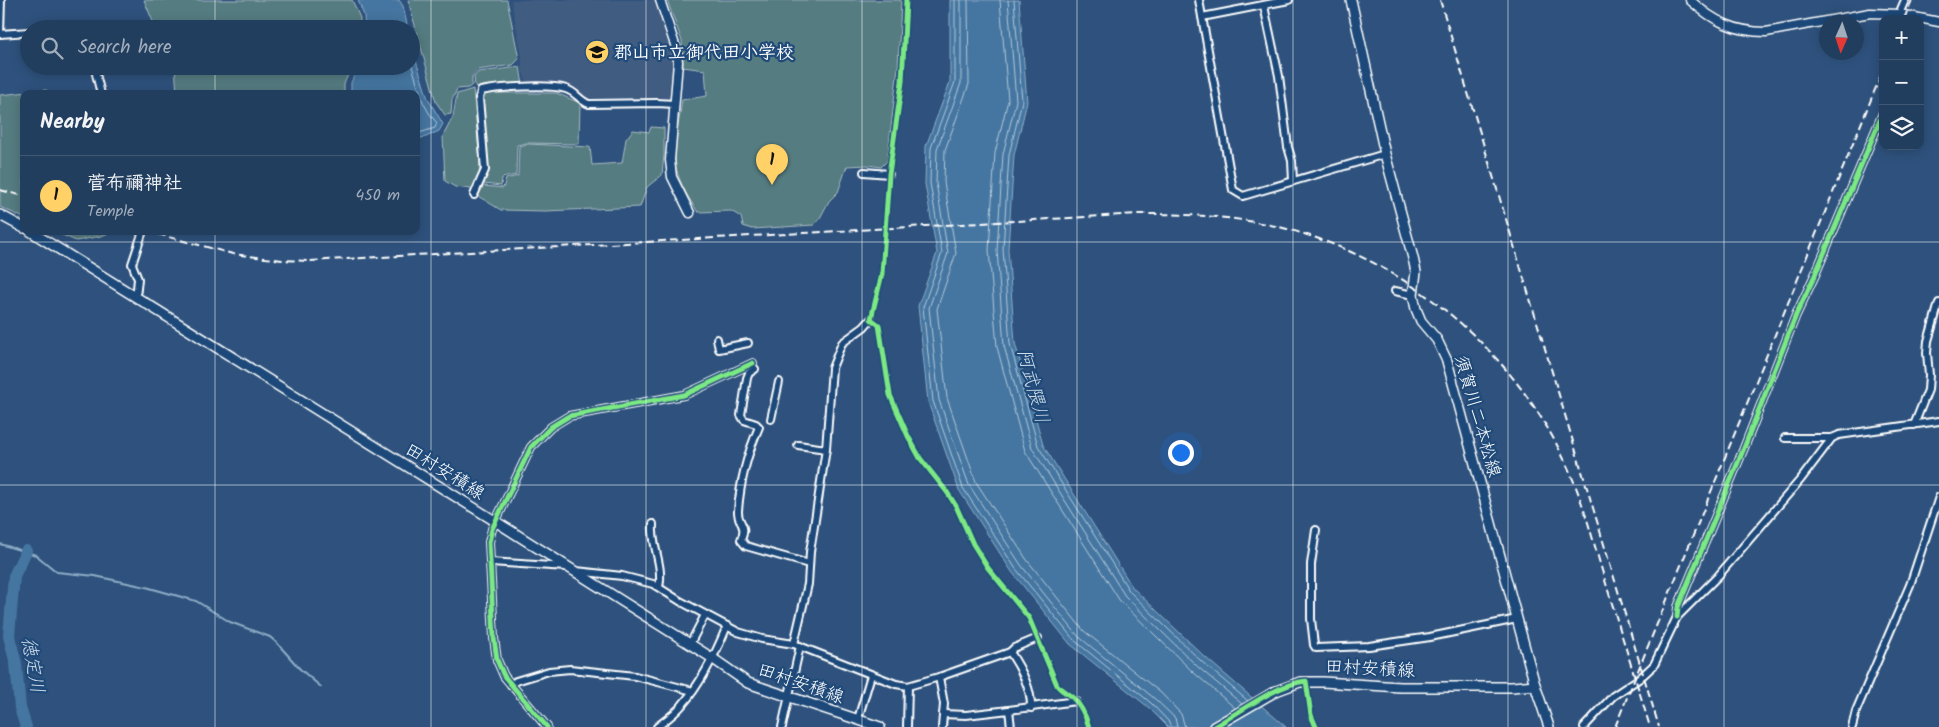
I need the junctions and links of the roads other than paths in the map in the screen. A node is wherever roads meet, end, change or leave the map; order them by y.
1 (1, 0) edge
2 (660, 0) edge
3 (1199, 0) edge
4 (1289, 0) edge
5 (1351, 0) edge
6 (1690, 0) edge
7 (1905, 0) edge
8 (1264, 6) junction
9 (1899, 14) junction
10 (1903, 15) edge
11 (1202, 17) junction
12 (1924, 20) edge
13 (1939, 22) edge
14 (20, 33) edge
15 (0, 34) edge
16 (96, 75) edge
17 (100, 90) edge
18 (675, 104) junction
19 (1879, 122) edge
20 (1385, 154) junction
21 (864, 172) dead end
22 (889, 174) dead end
23 (1293, 181) junction
24 (474, 195) dead end
25 (690, 213) dead end
26 (0, 214) edge
27 (20, 226) edge
28 (36, 235) edge
29 (142, 235) edge
30 (1395, 292) dead end
31 (1413, 295) junction
32 (136, 298) junction
33 (1939, 302) edge
34 (871, 319) dead end
35 (717, 339) dead end
36 (748, 343) dead end
37 (779, 382) dead end
38 (771, 419) dead end
39 (1939, 421) edge
40 (1914, 425) junction
41 (1785, 438) dead end
42 (1832, 438) junction
43 (798, 445) dead end
44 (826, 449) junction
45 (1939, 496) edge
46 (495, 521) junction
47 (653, 524) dead end
48 (1316, 530) dead end
49 (491, 562) junction
50 (809, 564) junction
51 (570, 568) junction
52 (659, 587) junction
53 (705, 615) junction
54 (1677, 617) junction
55 (1517, 619) junction
56 (726, 626) junction
57 (1038, 638) dead end
58 (690, 644) junction
59 (797, 645) junction
60 (1010, 652) junction
61 (712, 658) junction
62 (871, 676) junction
63 (939, 678) junction
64 (511, 685) junction
65 (1535, 685) junction
66 (908, 686) junction
67 (693, 691) junction
68 (789, 696) junction
69 (1076, 701) dead end
70 (1031, 708) junction
71 (1010, 710) junction
72 (943, 714) junction
73 (858, 719) junction
74 (547, 727) edge
75 (657, 727) edge
76 (782, 727) edge
77 (880, 727) edge
78 (907, 727) edge
79 (942, 727) edge
80 (1010, 727) edge
81 (1214, 727) edge
82 (1549, 727) edge
83 (1584, 727) edge
84 (1852, 727) edge

1 - 15 street
2 - 18 street
3 - 11 street
4 - 8 street
5 - 20 main road, 須賀川二本松線
6 - 9 street
7 - 9 street
8 - 11 street
8 - 23 street
9 - 10 street
11 - 23 street
12 - 13 street
14 - 15 street
16 - 17 street
18 - 24 street
18 - 25 street
19 - 54 street
20 - 23 street
20 - 31 main road, 須賀川二本松線
21 - 22 street
26 - 27 main road
28 - 32 main road, 田村安積線
29 - 32 street
30 - 31 street
31 - 55 main road, 須賀川二本松線
32 - 46 main road, 田村安積線
33 - 40 street
34 - 44 street
35 - 36 street
37 - 38 street
39 - 40 street
40 - 42 street
41 - 42 street
42 - 54 street
43 - 44 street
44 - 50 street
45 - 84 street
46 - 49 street
46 - 50 street
46 - 51 main road, 田村安積線
47 - 52 street
48 - 55 street
49 - 51 street
49 - 64 street
50 - 59 street
51 - 52 street
51 - 58 main road, 田村安積線
52 - 53 street
53 - 56 street
53 - 58 street
54 - 83 street
55 - 65 main road, 須賀川二本松線
56 - 59 street
56 - 61 street
57 - 60 street
58 - 61 main road, 田村安積線
59 - 62 street
59 - 68 street
60 - 63 street
60 - 70 street
61 - 67 street
61 - 68 main road, 田村安積線
62 - 66 street
62 - 73 street
63 - 66 street
63 - 72 street
64 - 67 street
64 - 74 street
65 - 81 main road, 田村安積線
65 - 82 main road, 須賀川二本松線
66 - 78 street
67 - 75 street
68 - 73 main road, 田村安積線
68 - 76 street
69 - 70 street
70 - 71 street
71 - 72 street
71 - 80 street
72 - 79 street
73 - 77 main road, 田村安積線

